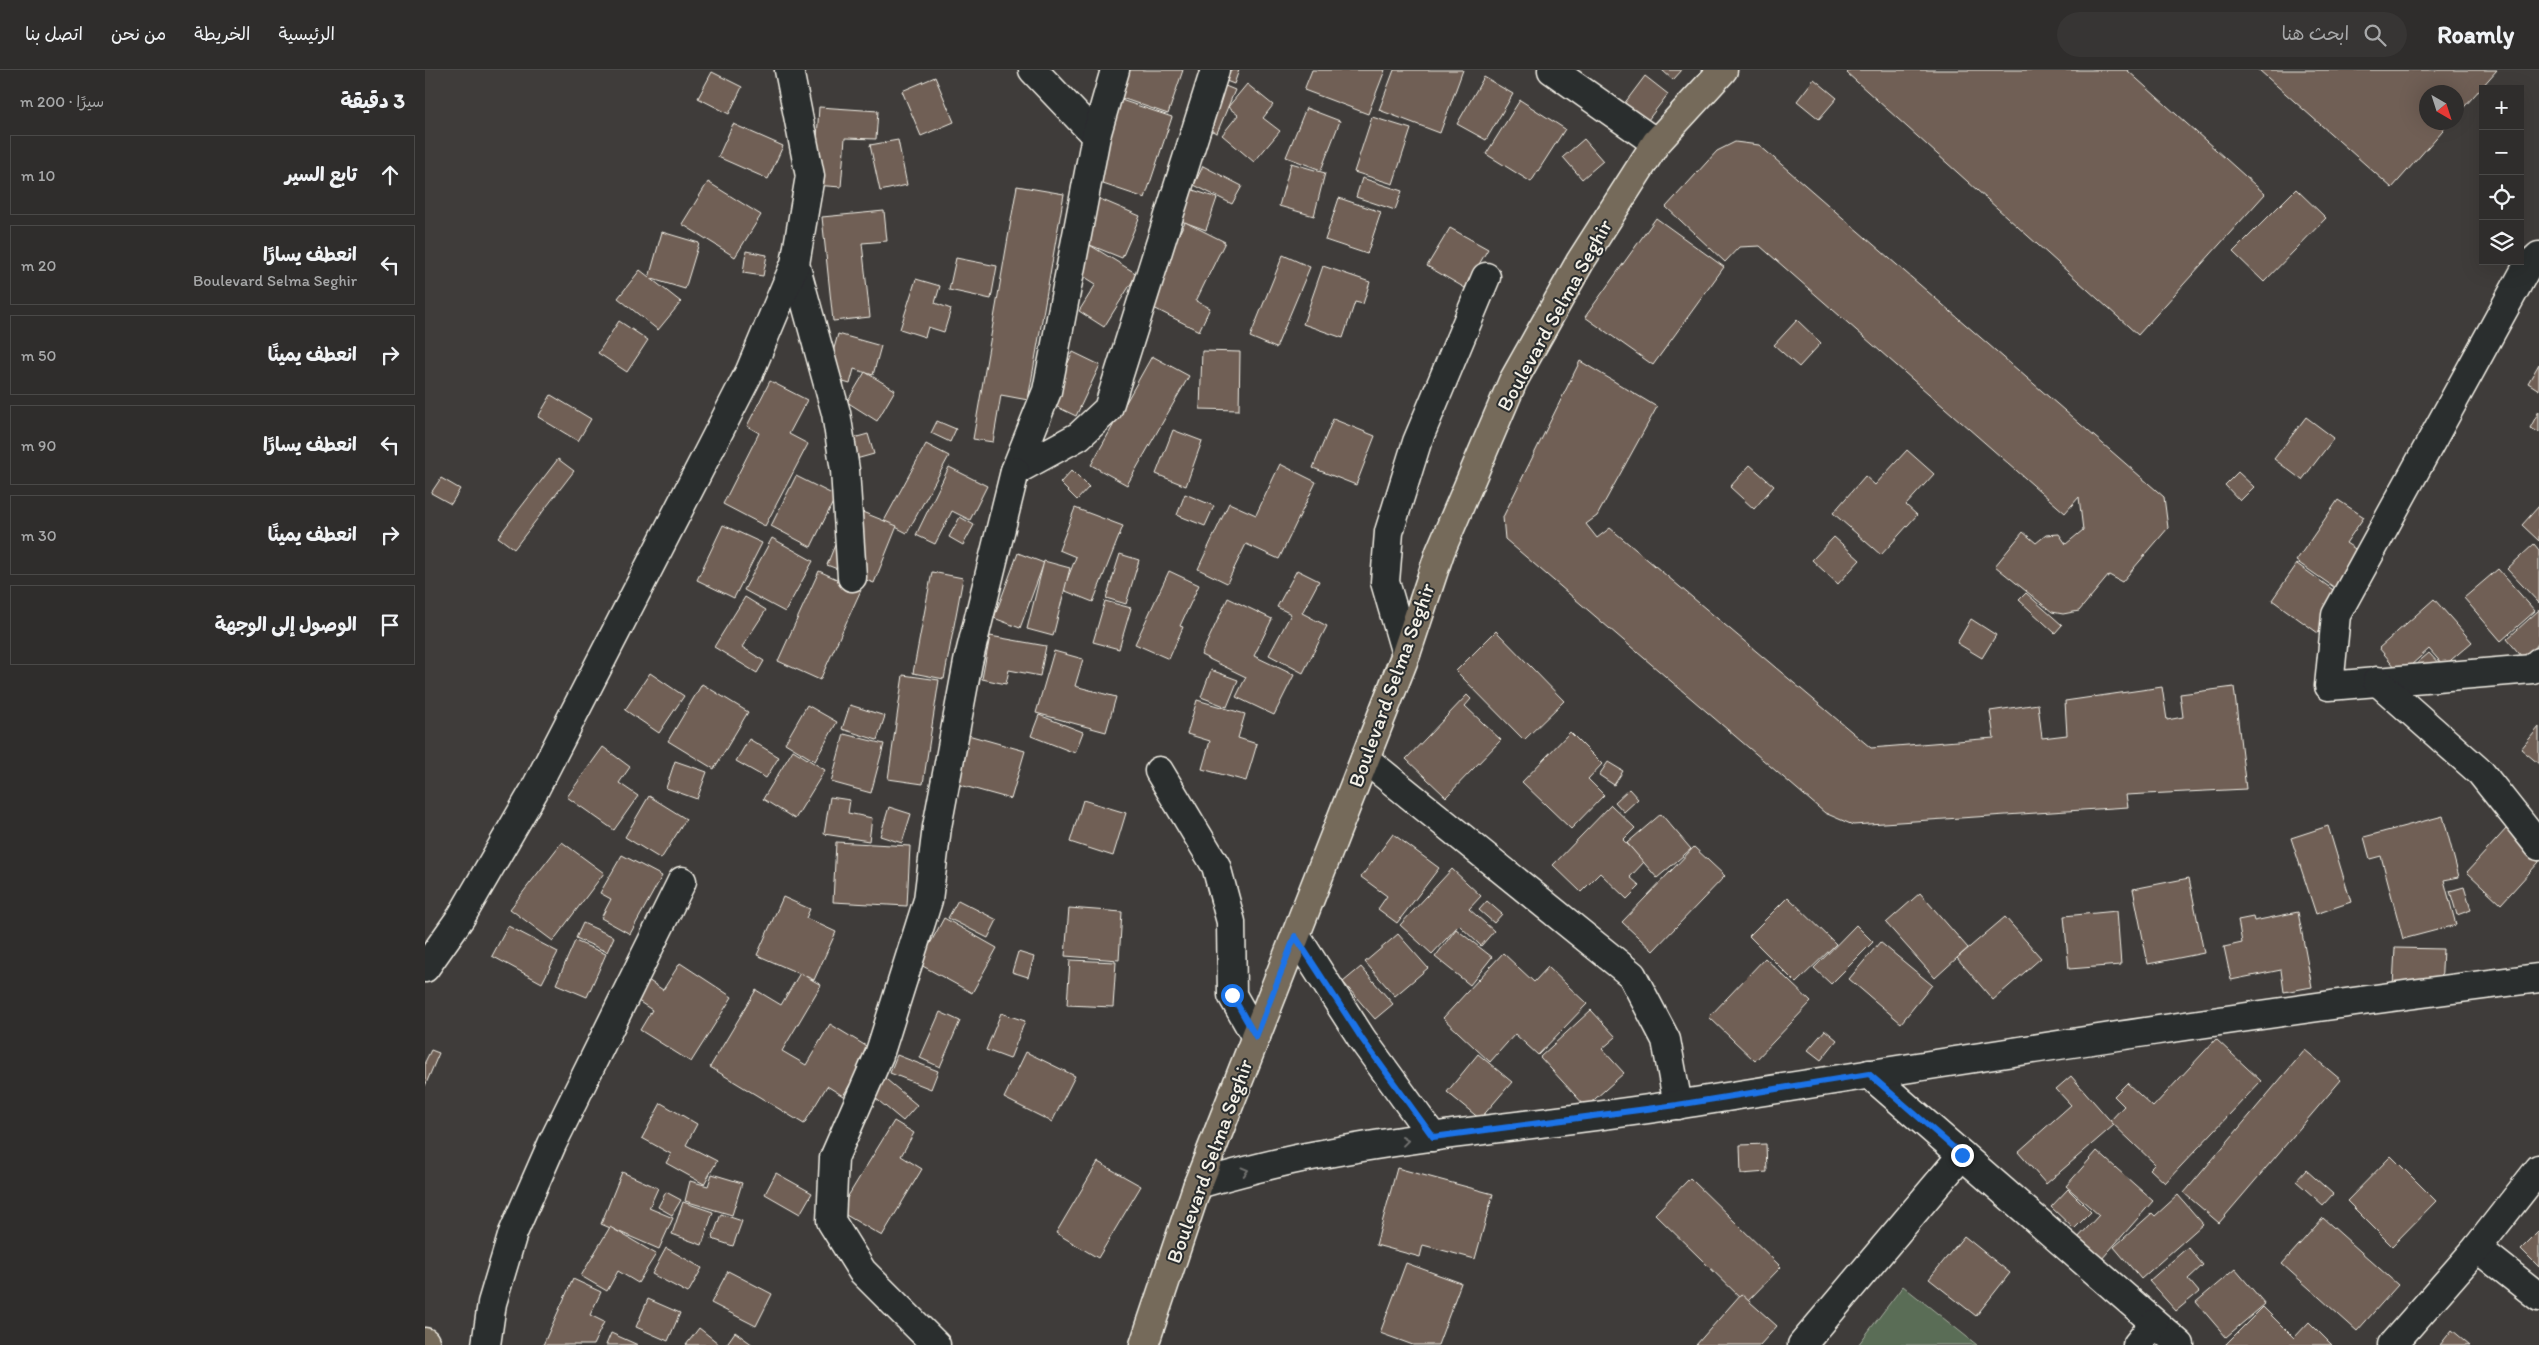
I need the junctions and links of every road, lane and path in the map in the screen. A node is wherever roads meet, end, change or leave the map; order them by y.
1 (789, 70) edge
2 (1033, 70) edge
3 (1115, 70) edge
4 (1215, 70) edge
5 (1552, 70) edge
6 (1723, 70) edge
7 (1096, 136) junction
8 (1656, 142) junction
9 (2539, 256) edge
10 (795, 264) junction
11 (1486, 277) dead end
12 (1015, 471) junction
13 (852, 576) dead end
14 (1406, 654) junction
15 (2539, 662) edge
16 (2377, 680) junction
17 (1365, 759) junction
18 (1159, 771) dead end
19 (2539, 846) edge
20 (682, 881) dead end
21 (1295, 936) junction
22 (425, 968) edge
23 (2539, 978) edge
24 (1256, 1037) junction
25 (1869, 1074) junction
26 (1677, 1105) junction
27 (1433, 1137) junction
28 (1962, 1155) junction
29 (2539, 1169) edge
30 (1198, 1184) junction
31 (2477, 1248) junction
32 (2539, 1298) edge
33 (2154, 1324) junction
34 (486, 1345) edge
35 (936, 1345) edge
36 (1144, 1345) edge
37 (1802, 1345) edge
38 (2137, 1345) edge
39 (2180, 1345) edge
40 (2392, 1345) edge

1 - 10 street
2 - 7 street
3 - 7 street
4 - 12 street
5 - 8 street
6 - 8 main road, Boulevard Selma Seghir
7 - 12 street
8 - 14 main road, Boulevard Selma Seghir
9 - 16 street
10 - 13 street
10 - 22 street
11 - 14 street
12 - 35 street
14 - 17 main road, Boulevard Selma Seghir
15 - 16 street
16 - 19 street
17 - 21 main road, Boulevard Selma Seghir
17 - 26 street
18 - 24 street
20 - 34 street
21 - 24 main road, Boulevard Selma Seghir
21 - 27 street
23 - 25 street
24 - 30 main road, Boulevard Selma Seghir
25 - 26 street
25 - 28 street
26 - 27 street
30 -> 27 street
28 - 33 street
28 - 37 street
29 - 31 street
30 - 36 main road, Boulevard Selma Seghir
31 - 32 street
31 - 40 street
33 - 38 street
33 - 39 street

